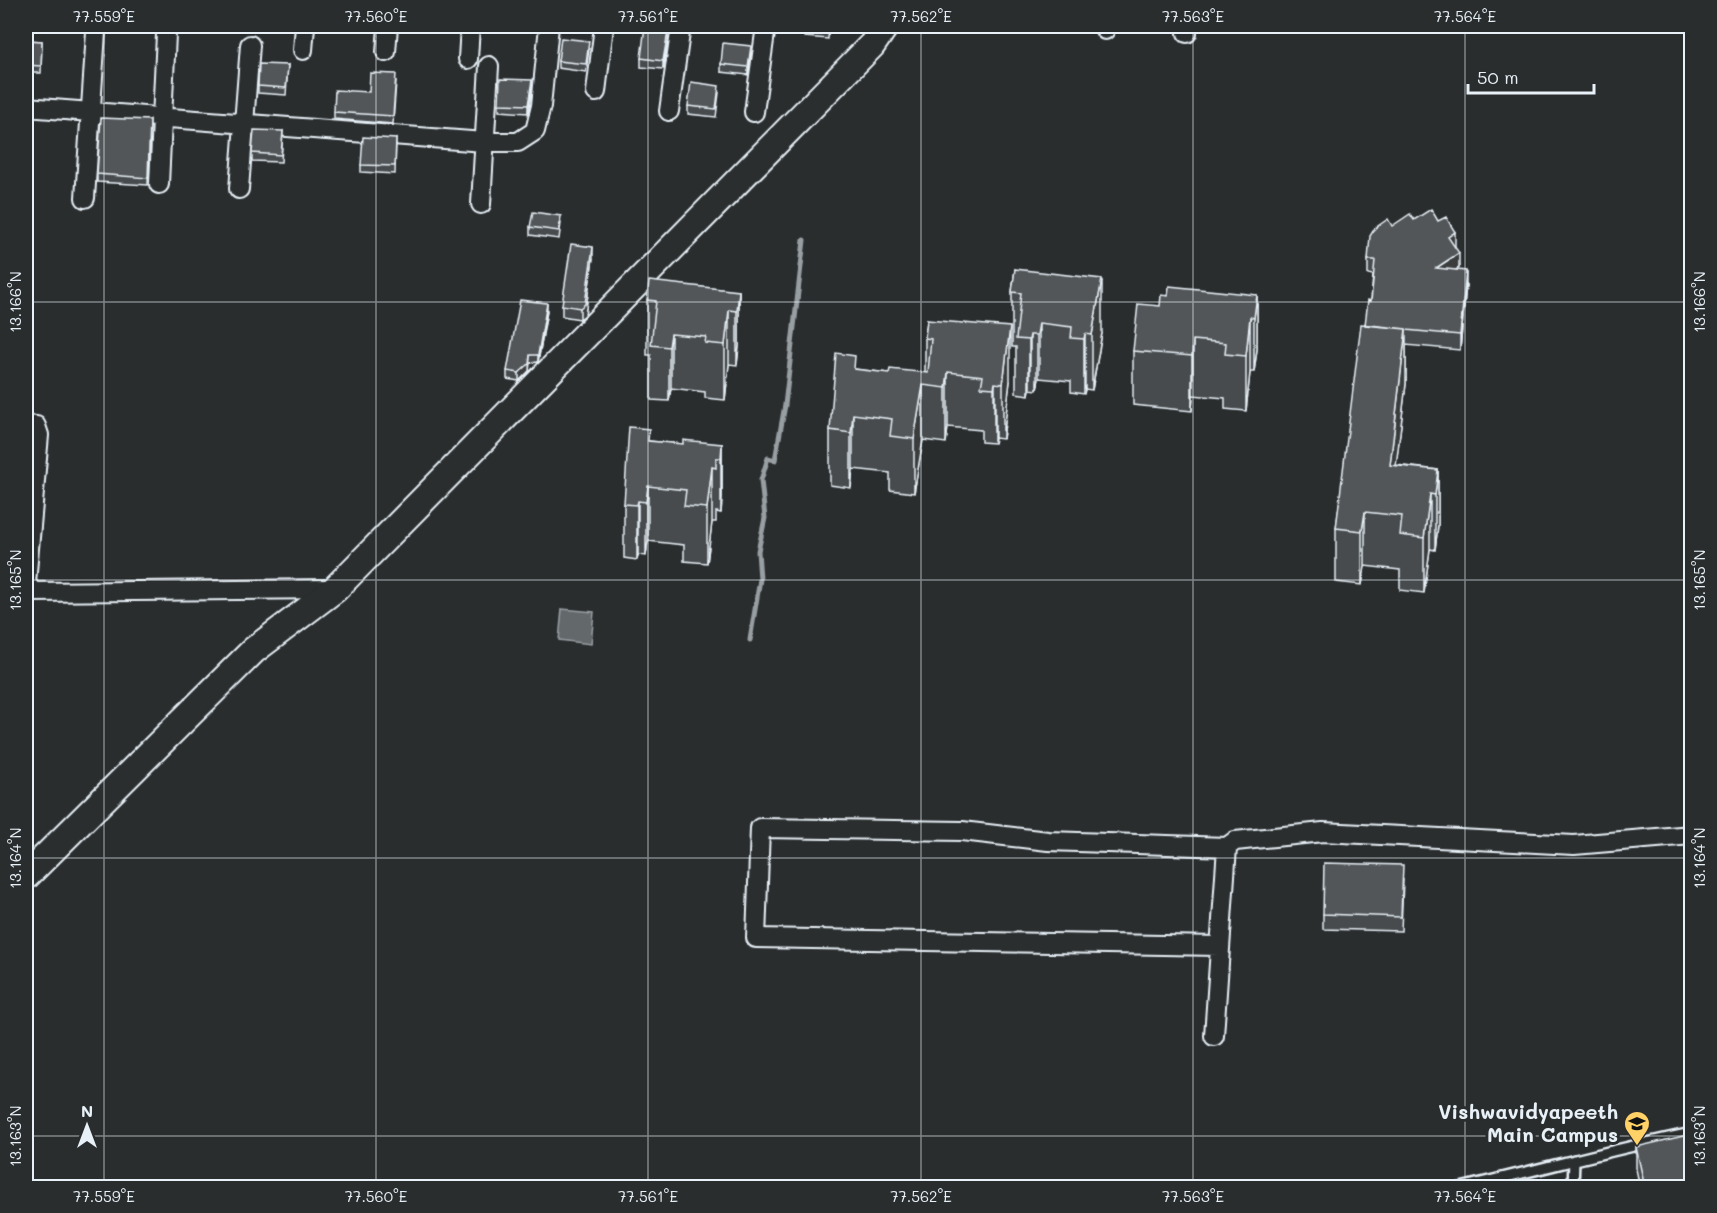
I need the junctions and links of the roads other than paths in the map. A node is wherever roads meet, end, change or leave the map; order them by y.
1 (304, 26) edge
2 (388, 26) edge
3 (470, 26) edge
4 (549, 26) edge
5 (604, 26) edge
6 (681, 26) edge
7 (766, 26) edge
8 (885, 26) edge
9 (96, 32) dead end
10 (166, 34) dead end
11 (250, 45) dead end
12 (303, 50) dead end
13 (386, 52) dead end
14 (468, 59) dead end
15 (489, 66) dead end
16 (596, 93) dead end
17 (26, 106) edge
18 (91, 111) junction
19 (669, 111) dead end
20 (754, 112) dead end
21 (162, 117) junction
22 (244, 123) junction
23 (484, 142) junction
24 (159, 184) dead end
25 (239, 189) dead end
26 (85, 198) dead end
27 (481, 204) dead end
28 (26, 424) edge
29 (335, 589) junction
30 (1692, 834) edge
31 (1227, 847) junction
32 (26, 876) edge
33 (1219, 946) junction
34 (1214, 1036) dead end
35 (1692, 1133) edge
36 (1574, 1160) junction
37 (1460, 1188) edge
38 (1573, 1188) edge

1 - 12 street
2 - 13 street
3 - 14 street
4 - 23 street
5 - 16 street
6 - 19 street
7 - 20 street
8 - 29 main road
9 - 18 street
10 - 21 street
11 - 22 street
15 - 23 street
17 - 18 street
18 - 21 street
18 - 26 street
21 - 22 street
21 - 24 street
22 - 23 street
22 - 25 street
23 - 27 street
28 - 29 street
29 - 32 main road
30 - 31 street
31 - 33 street
31 - 33 street
33 - 34 street
35 - 36 lane
36 - 37 lane
36 - 38 lane

